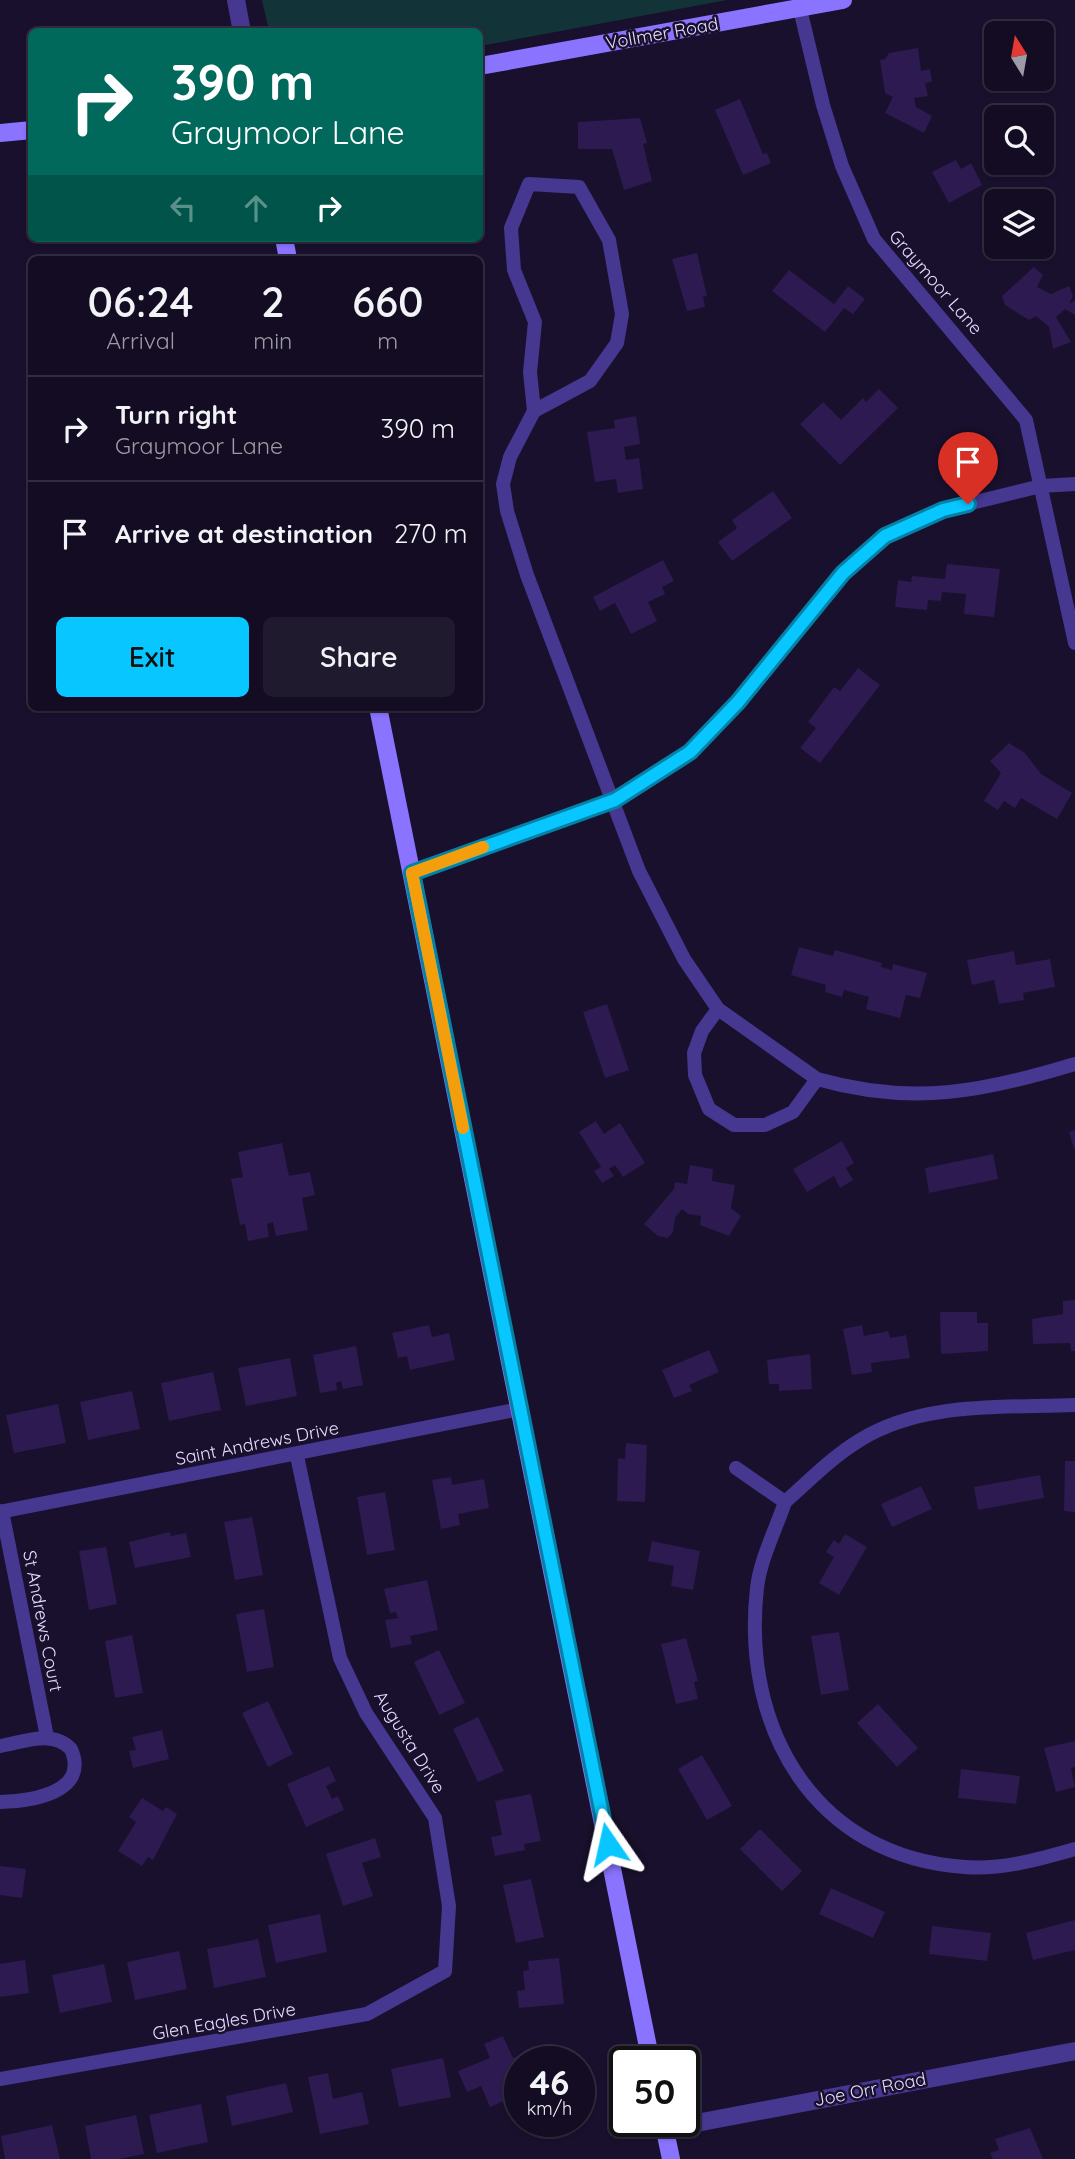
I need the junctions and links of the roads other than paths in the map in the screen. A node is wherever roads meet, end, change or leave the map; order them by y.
1 (236, 0) edge
2 (844, 0) edge
3 (800, 9) junction
4 (241, 28) edge
5 (483, 65) edge
6 (28, 130) edge
7 (0, 133) edge
8 (534, 411) junction
9 (1075, 484) edge
10 (1041, 486) junction
11 (1075, 643) edge
12 (379, 711) edge
13 (615, 800) junction
14 (412, 873) junction
15 (718, 1009) junction
16 (1075, 1063) edge
17 (817, 1079) junction
18 (1075, 1405) edge
19 (520, 1409) junction
20 (297, 1456) junction
21 (736, 1468) dead end
22 (785, 1502) junction
23 (1, 1512) edge
24 (47, 1737) junction
25 (0, 1746) edge
26 (0, 1802) edge
27 (1075, 1849) edge
28 (445, 1971) joint
29 (648, 2046) edge
30 (1075, 2051) edge
31 (0, 2079) edge
32 (700, 2119) edge
33 (666, 2137) edge
34 (671, 2159) edge

1 - 4 street
2 - 3 main road, Vollmer Road
3 - 5 main road, Vollmer Road
3 - 10 street, Graymoor Lane
6 - 7 main road
8 - 8 street
8 - 13 street
9 - 10 street
10 - 11 street, Graymoor Lane
10 - 13 street
12 - 14 main road
13 - 14 street
13 - 15 street
14 - 19 main road
15 - 17 street
15 - 17 street
16 - 17 street
18 - 22 street
19 - 20 street, Saint Andrews Drive
19 - 29 main road
20 - 23 street, Saint Andrews Drive
20 - 28 street, Augusta Drive
21 - 22 street
22 - 27 street
23 - 24 street, St Andrews Court
24 - 25 street
24 - 26 street
28 - 31 street, Glen Eagles Drive
30 - 32 street, Joe Orr Road
33 - 34 main road

